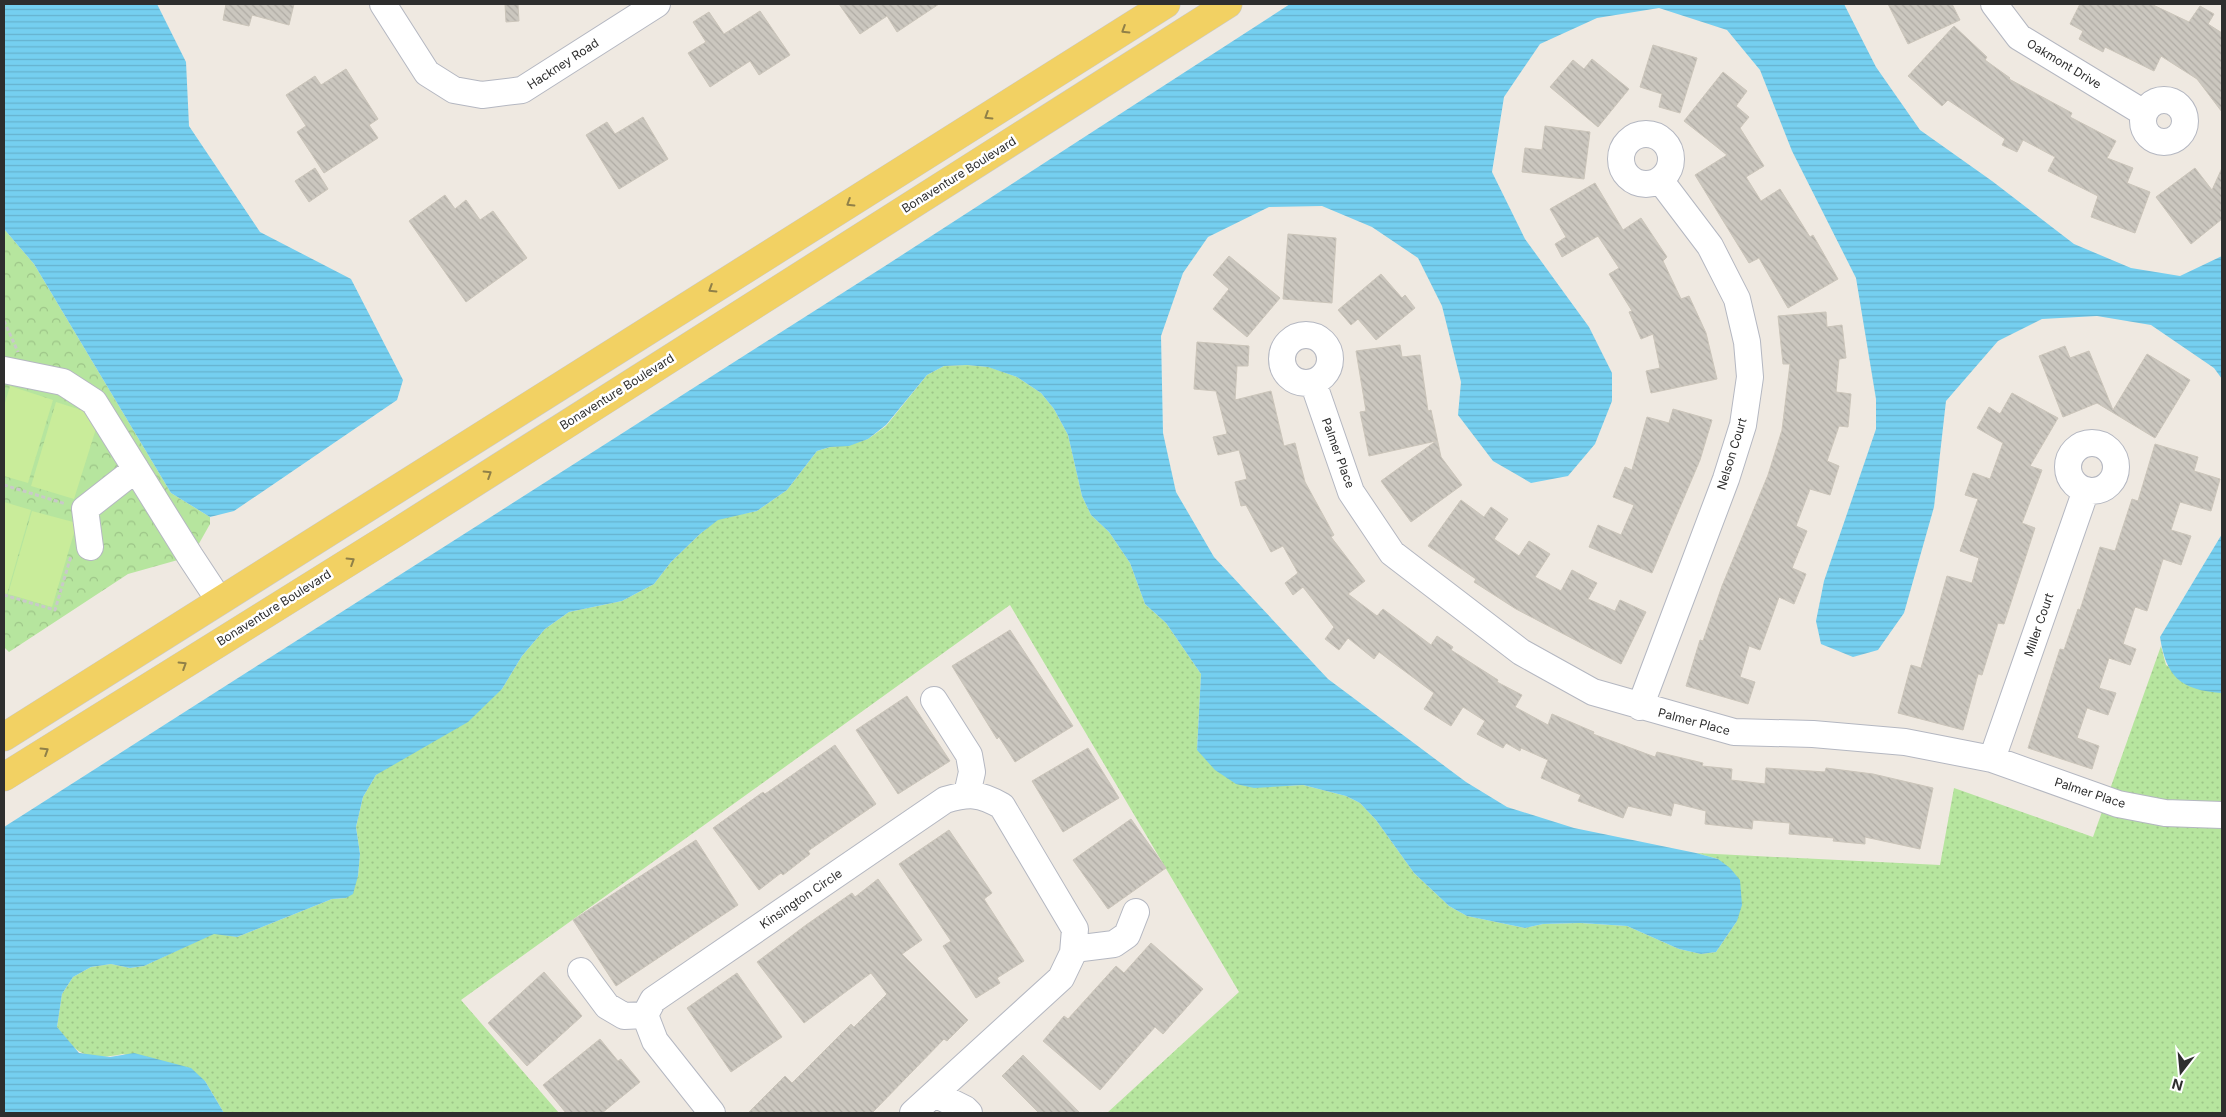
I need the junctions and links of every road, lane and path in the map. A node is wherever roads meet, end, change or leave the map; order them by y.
1 (383, 4) edge
2 (657, 4) edge
3 (1166, 4) edge
4 (1228, 4) edge
5 (1994, 4) edge
6 (2144, 113) dead end
7 (1660, 180) dead end
8 (4, 321) edge
9 (15, 372) edge
10 (1313, 382) dead end
11 (136, 469) junction
12 (4, 486) edge
13 (2086, 490) dead end
14 (85, 509) junction
15 (81, 551) joint
16 (4, 594) edge
17 (219, 600) junction
18 (934, 700) dead end
19 (1640, 707) junction
20 (4, 737) edge
21 (1992, 759) junction
22 (4, 777) edge
23 (967, 794) junction
24 (2222, 815) edge
25 (1136, 912) dead end
26 (1074, 949) junction
27 (581, 971) dead end
28 (645, 1015) junction
29 (938, 1104) edge
30 (712, 1113) edge
31 (913, 1113) edge
32 (969, 1113) edge

1 - 2 street, Hackney Road
3 -> 17 main road
22 -> 4 main road, Bonaventure Boulevard
5 - 6 street, Oakmont Drive
7 - 19 street, Nelson Court
8 - 9 path
9 - 11 street
10 - 19 street, Palmer Place
11 - 14 street
11 - 17 street
12 - 14 path
13 - 21 street, Miller Court
14 - 15 street
15 - 16 path
17 - 20 main road
18 - 23 street
19 - 21 street, Palmer Place
21 - 24 street, Palmer Place
23 - 26 street
23 - 28 street, Kinsington Circle
25 - 26 street
26 - 29 street
27 - 28 street
28 - 30 street
29 - 31 street
29 - 32 street

